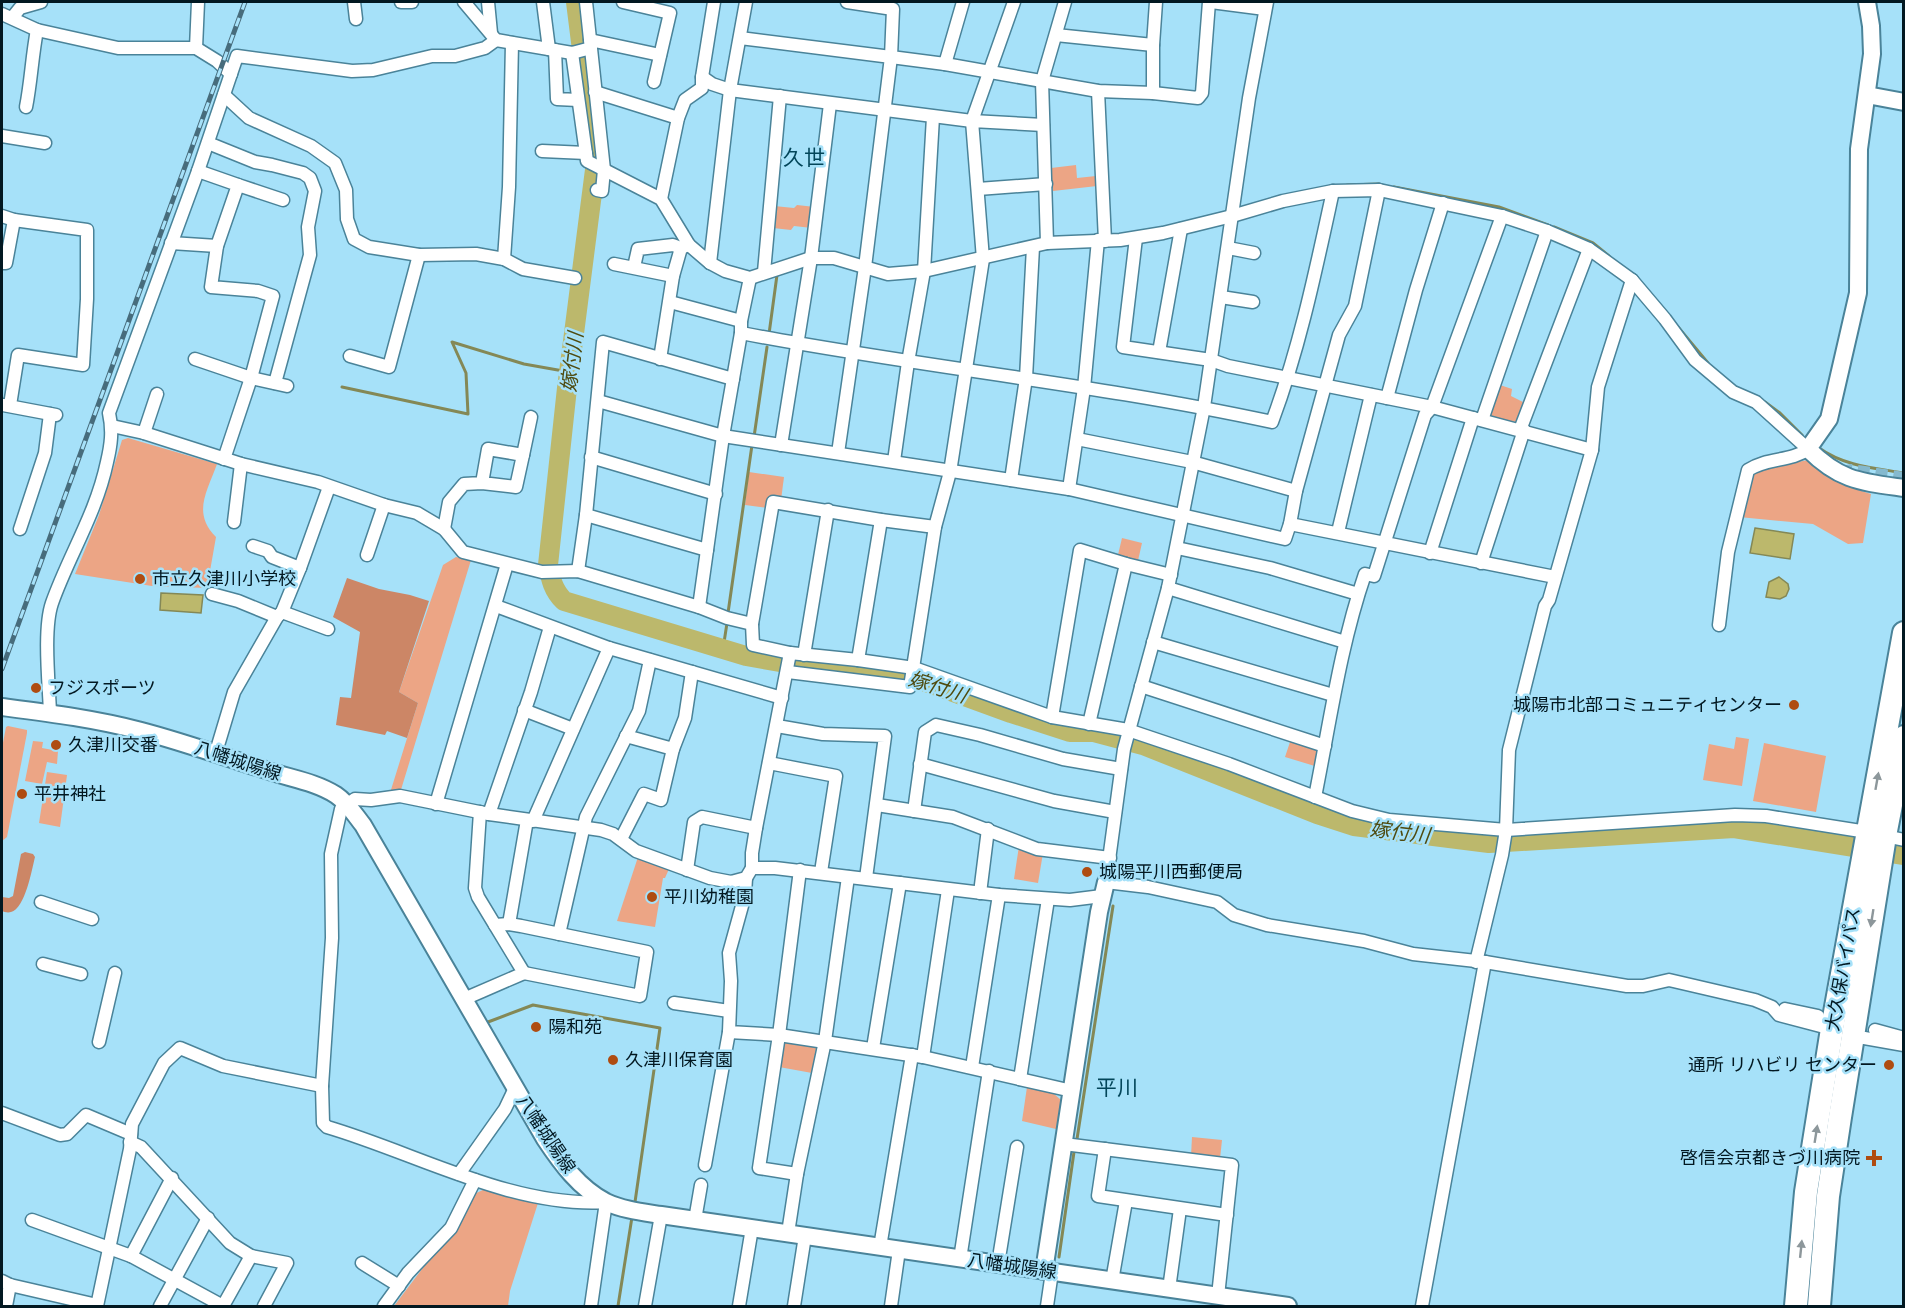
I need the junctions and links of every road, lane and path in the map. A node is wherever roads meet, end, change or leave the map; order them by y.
1 (41, 2) edge
2 (198, 2) edge
3 (354, 2) edge
4 (401, 2) edge
5 (412, 2) edge
6 (464, 2) edge
7 (488, 2) edge
8 (543, 2) edge
9 (586, 2) edge
10 (623, 2) edge
11 (714, 2) edge
12 (747, 2) edge
13 (847, 2) edge
14 (963, 2) edge
15 (1014, 2) edge
16 (1065, 2) edge
17 (1155, 2) edge
18 (1210, 2) edge
19 (1867, 2) edge
20 (893, 5) edge
21 (1266, 5) edge
22 (7, 16) edge
23 (356, 19) dead end
24 (37, 30) junction
25 (1056, 35) junction
26 (494, 36) junction
27 (740, 38) junction
28 (512, 43) junction
29 (590, 44) junction
30 (1152, 45) junction
31 (196, 48) junction
32 (552, 50) junction
33 (572, 53) junction
34 (660, 55) junction
35 (891, 57) junction
36 (945, 64) junction
37 (989, 72) junction
38 (231, 74) junction
39 (702, 77) junction
40 (1042, 81) junction
41 (654, 82) dead end
42 (730, 90) junction
43 (1098, 91) junction
44 (596, 92) junction
45 (1153, 93) junction
46 (224, 95) junction
47 (1867, 95) junction
48 (780, 96) junction
49 (579, 100) junction
50 (1904, 102) edge
51 (830, 104) junction
52 (26, 107) dead end
53 (884, 109) junction
54 (933, 117) junction
55 (678, 118) junction
56 (972, 121) junction
57 (1043, 125) junction
58 (2, 136) edge
59 (208, 143) junction
60 (45, 144) dead end
61 (542, 152) dead end
62 (586, 157) junction
63 (604, 170) junction
64 (198, 171) junction
65 (1046, 184) junction
66 (238, 185) junction
67 (978, 189) junction
68 (597, 190) dead end
69 (1379, 190) junction
70 (1333, 191) junction
71 (661, 199) junction
72 (283, 200) dead end
73 (1443, 203) junction
74 (2, 216) edge
75 (1232, 216) junction
76 (1502, 216) junction
77 (14, 220) junction
78 (1181, 229) junction
79 (1547, 231) junction
80 (1136, 238) junction
81 (1102, 241) junction
82 (171, 243) junction
83 (1047, 243) junction
84 (217, 246) junction
85 (685, 247) junction
86 (1033, 247) junction
87 (1228, 248) junction
88 (1589, 249) junction
89 (1254, 253) dead end
90 (418, 255) junction
91 (812, 258) junction
92 (504, 259) junction
93 (983, 259) junction
94 (2, 263) edge
95 (710, 263) junction
96 (614, 264) dead end
97 (634, 267) junction
98 (865, 267) junction
99 (924, 271) junction
100 (764, 272) junction
101 (673, 276) junction
102 (575, 278) dead end
103 (750, 278) junction
104 (1632, 280) junction
105 (1221, 297) junction
106 (670, 302) junction
107 (1253, 302) dead end
108 (741, 327) junction
109 (797, 344) junction
110 (1159, 352) junction
111 (852, 353) junction
112 (350, 356) dead end
113 (195, 359) dead end
114 (660, 359) junction
115 (1211, 360) junction
116 (908, 362) junction
117 (967, 371) junction
118 (251, 378) junction
119 (1026, 378) junction
120 (733, 379) junction
121 (1288, 379) junction
122 (1326, 387) junction
123 (1084, 388) junction
124 (157, 394) dead end
125 (1371, 395) junction
126 (1387, 398) junction
127 (598, 401) junction
128 (5, 405) edge
129 (1204, 407) junction
130 (1432, 407) junction
131 (531, 417) dead end
132 (1477, 419) junction
133 (112, 426) junction
134 (1522, 430) junction
135 (144, 433) junction
136 (723, 436) junction
137 (1077, 439) junction
138 (781, 445) junction
139 (1808, 449) junction
140 (1592, 450) junction
141 (838, 453) junction
142 (524, 455) junction
143 (591, 457) junction
144 (224, 459) junction
145 (894, 461) junction
146 (1192, 462) junction
147 (241, 464) junction
148 (950, 472) junction
149 (1011, 480) junction
150 (482, 483) junction
151 (329, 487) junction
152 (1904, 488) edge
153 (1069, 489) junction
154 (1296, 491) junction
155 (716, 494) junction
156 (384, 506) junction
157 (828, 510) junction
158 (586, 515) junction
159 (1182, 515) junction
160 (881, 520) junction
161 (234, 522) dead end
162 (1290, 524) junction
163 (935, 527) junction
164 (20, 529) dead end
165 (444, 529) junction
166 (1338, 532) junction
167 (1385, 541) junction
168 (254, 546) dead end
169 (1177, 548) junction
170 (707, 550) junction
171 (1430, 553) junction
172 (367, 555) dead end
173 (1481, 563) junction
174 (507, 564) junction
175 (1126, 564) junction
176 (300, 568) junction
177 (578, 571) junction
178 (1171, 575) junction
179 (1555, 577) junction
180 (1168, 588) junction
181 (212, 594) dead end
182 (1358, 594) junction
183 (496, 606) junction
184 (699, 607) junction
185 (280, 614) junction
186 (752, 624) junction
187 (1719, 625) dead end
188 (550, 627) junction
189 (328, 629) dead end
190 (1904, 633) edge
191 (1153, 642) junction
192 (1345, 642) junction
193 (609, 648) junction
194 (790, 653) junction
195 (804, 655) junction
196 (650, 660) junction
197 (858, 660) junction
198 (914, 668) junction
199 (692, 672) junction
200 (788, 672) junction
201 (1141, 686) junction
202 (1333, 695) junction
203 (782, 698) junction
204 (2, 708) edge
205 (524, 710) junction
206 (50, 713) junction
207 (1052, 717) junction
208 (1089, 724) junction
209 (777, 726) junction
210 (573, 729) junction
211 (1127, 732) junction
212 (626, 736) junction
213 (1325, 746) junction
214 (1903, 746) edge
215 (673, 749) junction
216 (216, 752) junction
217 (769, 763) junction
218 (920, 764) junction
219 (1121, 769) junction
220 (1315, 797) junction
221 (347, 804) junction
222 (436, 804) junction
223 (877, 805) junction
224 (914, 811) junction
225 (1115, 812) junction
226 (484, 813) junction
227 (530, 820) junction
228 (584, 828) junction
229 (756, 828) junction
230 (988, 829) junction
231 (1506, 830) junction
232 (621, 839) junction
233 (1879, 844) edge
234 (1110, 858) junction
235 (687, 870) junction
236 (800, 870) junction
237 (821, 872) junction
238 (749, 873) junction
239 (848, 877) junction
240 (866, 878) junction
241 (900, 883) junction
242 (1104, 889) junction
243 (948, 890) junction
244 (980, 893) junction
245 (999, 896) junction
246 (1048, 899) junction
247 (41, 902) dead end
248 (92, 919) dead end
249 (508, 924) junction
250 (495, 925) junction
251 (559, 934) junction
252 (1481, 962) junction
253 (43, 964) dead end
254 (115, 973) dead end
255 (524, 973) junction
256 (81, 974) dead end
257 (464, 999) junction
258 (674, 1003) dead end
259 (1772, 1007) junction
260 (729, 1011) junction
261 (1834, 1027) junction
262 (1875, 1029) dead end
263 (729, 1032) junction
264 (779, 1035) junction
265 (1904, 1038) edge
266 (825, 1041) junction
267 (99, 1042) dead end
268 (1904, 1045) edge
269 (873, 1048) junction
270 (917, 1056) junction
271 (972, 1067) junction
272 (988, 1071) junction
273 (1020, 1079) junction
274 (322, 1086) junction
275 (515, 1088) junction
276 (1072, 1091) junction
277 (2, 1113) edge
278 (131, 1138) junction
279 (1064, 1144) junction
280 (1017, 1147) dead end
281 (1105, 1149) junction
282 (705, 1165) dead end
283 (459, 1174) junction
284 (797, 1174) junction
285 (172, 1178) junction
286 (475, 1180) junction
287 (701, 1185) dead end
288 (1126, 1201) junction
289 (606, 1202) junction
290 (1180, 1209) junction
291 (660, 1215) junction
292 (1227, 1215) junction
293 (208, 1218) junction
294 (32, 1220) dead end
295 (695, 1220) junction
296 (752, 1228) junction
297 (796, 1235) junction
298 (880, 1247) junction
299 (109, 1248) junction
300 (898, 1250) junction
301 (131, 1256) junction
302 (251, 1256) junction
303 (960, 1259) junction
304 (362, 1263) dead end
305 (998, 1264) junction
306 (1048, 1271) junction
307 (175, 1280) junction
308 (1112, 1281) junction
309 (6, 1283) edge
310 (399, 1286) junction
311 (1169, 1289) junction
312 (1218, 1296) junction
313 (6, 1306) edge
314 (97, 1306) edge
315 (160, 1306) edge
316 (223, 1306) edge
317 (264, 1306) edge
318 (384, 1306) edge
319 (591, 1306) edge
320 (645, 1306) edge
321 (739, 1306) edge
322 (794, 1306) edge
323 (891, 1306) edge
324 (1047, 1306) edge
325 (1288, 1306) edge
326 (1422, 1306) edge
327 (1796, 1306) edge
328 (1819, 1306) edge

1 - 22 street
2 - 31 street
3 - 23 street
4 - 5 street
6 - 26 street
7 - 26 street
8 - 32 street
9 - 29 street
10 - 34 street
11 - 39 street
12 - 27 street
13 - 20 street
14 - 36 street
15 - 37 street
16 - 25 street
17 - 30 street
18 - 21 street
18 - 45 street
19 - 47 main road
20 - 35 street
21 - 75 street
22 - 24 street
24 - 31 street
24 - 52 street
25 - 30 street
25 - 40 street
26 - 28 street
26 - 38 street
27 - 35 street
27 - 42 street
28 - 32 street
28 - 92 street
29 - 33 street
29 - 34 street
29 - 44 street
30 - 45 street
31 - 38 street
32 - 33 street
32 - 49 street
33 - 49 street
34 - 41 street
35 - 36 street
35 - 53 street
36 - 37 street
37 - 40 street
37 - 56 street
38 - 46 street
39 - 42 street
39 - 55 street
40 - 43 street
40 - 57 street
42 - 48 street
42 - 95 street
43 - 45 street
43 - 81 street
44 - 55 street
44 - 63 street
46 - 59 street
46 - 90 street
47 - 50 main road
47 - 139 main road
48 - 51 street
48 - 100 street
49 - 62 street
51 - 53 street
51 - 91 street
53 - 54 street
53 - 98 street
54 - 56 street
54 - 99 street
55 - 71 street
56 - 57 street
56 - 67 street
57 - 65 street
58 - 60 street
59 - 64 street
59 - 118 street
61 - 62 street
62 - 63 street
63 - 68 street
63 - 71 street
64 - 66 street
64 - 82 street
65 - 67 street
65 - 83 street
66 - 72 street
66 - 84 street
67 - 93 street
69 - 70 street
69 - 73 street
69 - 122 street
70 - 75 street
70 - 121 street
71 - 85 street
73 - 76 street
73 - 126 street
74 - 77 street
75 - 78 street
75 - 87 street
76 - 79 street
76 - 130 street
77 - 94 street
77 - 128 street
78 - 80 street
78 - 110 street
79 - 88 street
79 - 132 street
80 - 81 street
80 - 110 street
81 - 83 street
81 - 123 street
82 - 84 street
82 - 133 street
83 - 86 street
84 - 118 street
85 - 95 street
85 - 97 street
85 - 101 street
86 - 93 street
86 - 119 street
87 - 89 street
87 - 105 street
88 - 104 street
88 - 134 street
90 - 92 street
90 - 112 street
91 - 98 street
91 - 100 street
91 - 109 street
92 - 102 street
93 - 99 street
93 - 117 street
95 - 103 street
96 - 97 street
97 - 101 street
98 - 99 street
98 - 111 street
99 - 116 street
100 - 103 street
101 - 106 street
103 - 108 street
104 - 139 street
104 - 140 street
105 - 107 street
105 - 115 street
106 - 108 street
106 - 114 street
108 - 109 street
108 - 120 street
109 - 111 street
109 - 138 street
110 - 115 street
111 - 116 street
111 - 141 street
113 - 118 street
114 - 120 street
114 - 127 street
115 - 121 street
115 - 129 street
116 - 117 street
116 - 145 street
117 - 119 street
117 - 148 street
118 - 144 street
119 - 123 street
119 - 149 street
120 - 136 street
121 - 122 street
121 - 129 street
122 - 125 street
122 - 154 street
123 - 129 street
123 - 137 street
124 - 135 street
125 - 126 street
125 - 166 street
126 - 130 street
127 - 136 street
127 - 143 street
128 - 164 street
129 - 146 street
130 - 132 street
130 - 167 street
131 - 142 street
132 - 134 street
132 - 171 street
133 - 135 street
133 - 206 street
134 - 140 street
134 - 173 street
135 - 144 street
136 - 138 street
136 - 155 street
137 - 146 street
137 - 153 street
138 - 141 street
139 - 152 main road
139 - 187 street
140 - 179 street
141 - 145 street
142 - 150 street
142 - 150 street
143 - 155 street
143 - 158 street
144 - 147 street
145 - 148 street
146 - 154 street
146 - 159 street
147 - 151 street
147 - 161 street
148 - 149 street
148 - 163 street
149 - 153 street
150 - 165 street
151 - 156 street
151 - 176 street
153 - 159 street
154 - 162 street
155 - 170 street
156 - 165 street
156 - 172 street
157 - 160 street
157 - 186 street
157 - 195 street
158 - 170 street
158 - 177 street
159 - 162 street
159 - 169 street
160 - 163 street
160 - 197 street
162 - 166 street
163 - 198 street
165 - 174 street
166 - 167 street
167 - 171 street
167 - 182 street
168 - 176 street
169 - 178 street
169 - 182 street
170 - 184 street
171 - 173 street
173 - 179 street
174 - 177 street
174 - 183 street
175 - 178 street
175 - 207 street
175 - 208 street
176 - 185 street
177 - 184 street
178 - 180 street
179 - 231 street
180 - 191 street
180 - 192 street
181 - 185 street
182 - 192 street
183 - 188 street
183 - 222 street
184 - 186 street
185 - 189 street
185 - 216 street
186 - 194 street
188 - 193 street
188 - 205 street
233 -> 190 highway, 大久保バイパス
191 - 201 street
191 - 202 street
192 - 202 street
193 - 196 street
193 - 210 street
194 - 195 street
194 - 200 street
195 - 197 street
196 - 199 street
196 - 212 street
197 - 198 street
198 - 200 street
198 - 207 street
199 - 203 street
199 - 215 street
200 - 203 street
201 - 211 street
201 - 213 street
202 - 213 street
203 - 209 street
204 - 206 main road, 八幡城陽線
205 - 210 street
205 - 226 street
206 - 216 main road, 八幡城陽線
207 - 208 street
208 - 211 street
209 - 217 street
209 - 223 street
210 - 227 street
211 - 219 street
211 - 220 street
212 - 215 street
212 - 228 street
213 - 220 street
214 - 233 highway, 大久保バイパス
215 - 232 street
216 - 221 main road, 八幡城陽線
217 - 229 street
217 - 237 street
218 - 219 street
218 - 224 street
218 - 225 street
219 - 225 street
220 - 231 street
221 - 222 street
221 - 257 main road, 八幡城陽線
221 - 274 street
222 - 226 street
223 - 224 street
223 - 240 street
224 - 230 street
225 - 234 street
226 - 227 street
226 - 250 street
227 - 228 street
227 - 249 street
228 - 232 street
228 - 251 street
229 - 235 street
229 - 238 street
230 - 234 street
230 - 244 street
231 - 233 street
231 - 252 street
232 - 235 street
233 - 261 highway, 大久保バイパス
234 - 242 street
235 - 238 street
236 - 237 street
236 - 238 street
236 - 264 street
237 - 239 street
238 - 260 street
239 - 240 street
239 - 266 street
240 - 241 street
241 - 243 street
241 - 269 street
242 - 246 street
242 - 252 street
242 - 276 main road
243 - 244 street
243 - 270 street
244 - 245 street
245 - 246 street
245 - 271 street
246 - 273 street
247 - 248 street
249 - 250 street
249 - 251 street
250 - 255 street
251 - 255 street
252 - 259 street
252 - 326 street
253 - 256 street
254 - 267 street
255 - 257 street
257 - 275 main road, 八幡城陽線
258 - 260 street
259 - 261 street
259 - 261 street
260 - 263 street
261 - 268 street
327 -> 261 highway, 大久保バイパス
261 - 328 highway, 大久保バイパス
262 - 265 street
263 - 264 street
263 - 282 street
264 - 266 street
264 - 284 street
266 - 269 street
266 - 284 street
269 - 270 street
270 - 271 street
270 - 298 street
271 - 272 street
272 - 273 street
272 - 303 street
273 - 276 street
274 - 278 street
274 - 283 street
275 - 283 street
275 - 289 main road, 八幡城陽線
276 - 279 main road
277 - 278 street
278 - 285 street
278 - 299 street
279 - 281 street
279 - 306 main road
280 - 305 street
281 - 288 street
281 - 292 street
283 - 286 street
284 - 297 street
285 - 293 street
285 - 301 street
286 - 289 street
286 - 310 street
287 - 295 street
288 - 290 street
288 - 308 street
289 - 291 main road, 八幡城陽線
289 - 319 street
290 - 292 street
290 - 311 street
291 - 295 main road, 八幡城陽線
291 - 320 street
292 - 312 street
293 - 302 street
293 - 307 street
294 - 299 street
295 - 296 main road, 八幡城陽線
296 - 297 main road, 八幡城陽線
296 - 321 street
297 - 298 main road, 八幡城陽線
297 - 322 street
298 - 300 main road, 八幡城陽線
299 - 301 street
299 - 314 street
300 - 303 main road, 八幡城陽線
300 - 323 street
301 - 307 street
302 - 316 street
302 - 317 street
303 - 305 main road, 八幡城陽線
304 - 310 street
305 - 306 main road, 八幡城陽線
306 - 308 main road, 八幡城陽線
306 - 324 street
307 - 315 street
307 - 316 street
308 - 311 main road, 八幡城陽線
309 - 313 street
309 - 314 street
310 - 318 street
311 - 312 main road, 八幡城陽線
312 - 325 main road, 八幡城陽線

